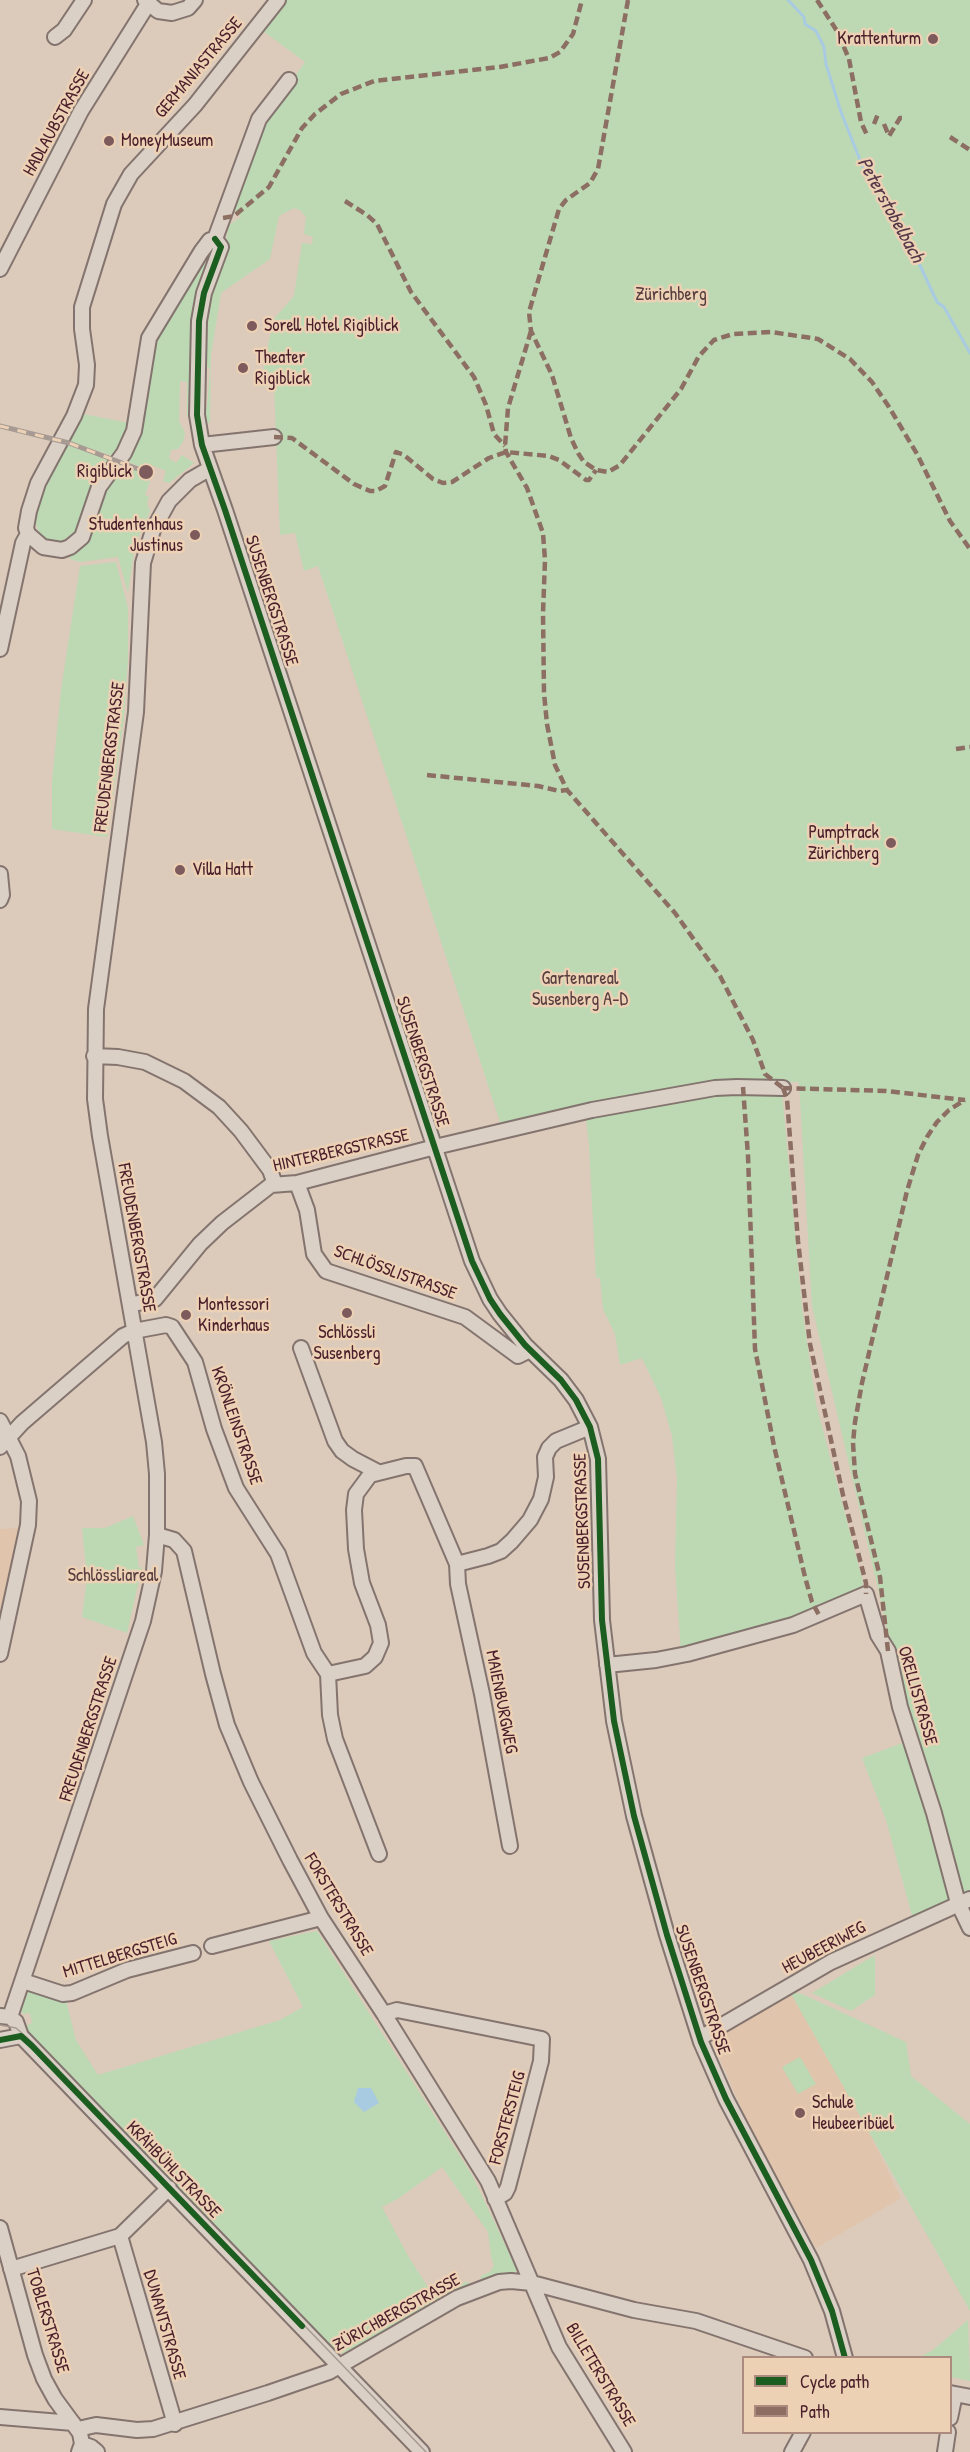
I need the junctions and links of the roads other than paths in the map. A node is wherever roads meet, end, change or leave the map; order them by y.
1 (84, 0) edge
2 (195, 0) edge
3 (278, 0) edge
4 (147, 2) edge
5 (56, 38) dead end
6 (289, 80) dead end
7 (215, 238) junction
8 (0, 268) edge
9 (274, 437) dead end
10 (202, 445) junction
11 (209, 469) junction
12 (28, 534) junction
13 (0, 649) edge
14 (0, 874) edge
15 (0, 900) edge
16 (94, 1056) junction
17 (783, 1089) dead end
18 (435, 1147) junction
19 (297, 1183) junction
20 (275, 1184) junction
21 (130, 1305) junction
22 (134, 1330) junction
23 (301, 1348) dead end
24 (530, 1350) junction
25 (0, 1421) edge
26 (590, 1428) junction
27 (4, 1442) edge
28 (378, 1472) junction
29 (157, 1535) junction
30 (457, 1564) junction
31 (0, 1654) edge
32 (607, 1665) junction
33 (328, 1674) junction
34 (510, 1846) dead end
35 (379, 1854) dead end
36 (964, 1901) edge
37 (321, 1918) junction
38 (970, 1928) edge
39 (212, 1946) dead end
40 (194, 1953) dead end
41 (24, 1982) junction
42 (384, 2014) junction
43 (5, 2016) edge
44 (21, 2036) junction
45 (700, 2038) junction
46 (0, 2040) edge
47 (169, 2188) junction
48 (495, 2199) junction
49 (0, 2228) edge
50 (120, 2236) junction
51 (11, 2269) junction
52 (532, 2283) junction
53 (799, 2356) edge
54 (844, 2356) edge
55 (338, 2366) junction
56 (953, 2394) edge
57 (970, 2397) edge
58 (0, 2417) edge
59 (175, 2424) junction
60 (75, 2426) junction
61 (802, 2434) edge
62 (948, 2434) edge
63 (81, 2448) edge
64 (97, 2452) edge
65 (422, 2452) edge
66 (624, 2452) edge
67 (792, 2452) edge
68 (945, 2452) edge

1 - 5 street
2 - 4 street
3 - 12 street, GERMANIASTRASSE
4 - 8 street, HADLAUBSTRASSE
6 - 7 street
7 - 10 street
7 - 12 street
9 - 10 street
10 - 11 street
11 - 16 street, FREUDENBERGSTRASSE
11 - 18 street, SUSENBERGSTRASSE
12 - 13 street, GERMANIASTRASSE
14 - 15 street
16 - 20 street
16 - 21 street, FREUDENBERGSTRASSE
17 - 18 street, HINTERBERGSTRASSE
18 - 19 street, HINTERBERGSTRASSE
18 - 24 street, SUSENBERGSTRASSE
19 - 20 street, HINTERBERGSTRASSE
19 - 24 street, SCHLÖSSLISTRASSE
20 - 21 street, HINTERBERGSTRASSE
21 - 22 street, FREUDENBERGSTRASSE
22 - 27 street
22 - 29 street, FREUDENBERGSTRASSE
22 - 33 street, KRÖNLEINSTRASSE
23 - 28 street
24 - 26 street, SUSENBERGSTRASSE
25 - 27 street
26 - 30 street
26 - 32 street, SUSENBERGSTRASSE
27 - 31 street
28 - 30 street
28 - 33 street
29 - 37 street, FORSTERSTRASSE
29 - 41 street, FREUDENBERGSTRASSE
30 - 34 street, MAIENBURGWEG
32 - 36 street, ORELLISTRASSE
32 - 45 street, SUSENBERGSTRASSE
33 - 35 street
36 - 38 street, ORELLISTRASSE
36 - 45 street, HEUBEERIWEG
37 - 39 street
37 - 42 street, FORSTERSTRASSE
40 - 41 street, MITTELBERGSTEIG
41 - 43 street, FREUDENBERGSTRASSE
42 - 48 street, FORSTERSTRASSE
42 - 48 street, FORSTERSTEIG
43 - 44 street, KRÄHBÜHLSTRASSE
44 - 46 street
44 - 47 street, KRÄHBÜHLSTRASSE
45 - 54 street, SUSENBERGSTRASSE
47 - 50 street
47 - 55 street, KRÄHBÜHLSTRASSE
48 - 52 street, FORSTERSTRASSE
49 - 51 street, TOBLERSTRASSE
50 - 51 street
50 - 59 street, DUNANTSTRASSE
51 - 60 street, TOBLERSTRASSE
52 - 53 street, ZÜRICHBERGSTRASSE
52 - 55 street, ZÜRICHBERGSTRASSE
52 - 66 street, BILLETERSTRASSE
55 - 59 street, ZÜRICHBERGSTRASSE
55 - 65 street, KRÄHBÜHLSTRASSE
56 - 57 street
58 - 60 street, ZÜRICHBERGSTRASSE
59 - 60 street, ZÜRICHBERGSTRASSE
60 - 63 street, TOBLERSTRASSE
61 - 67 street
62 - 68 street
63 - 64 street

